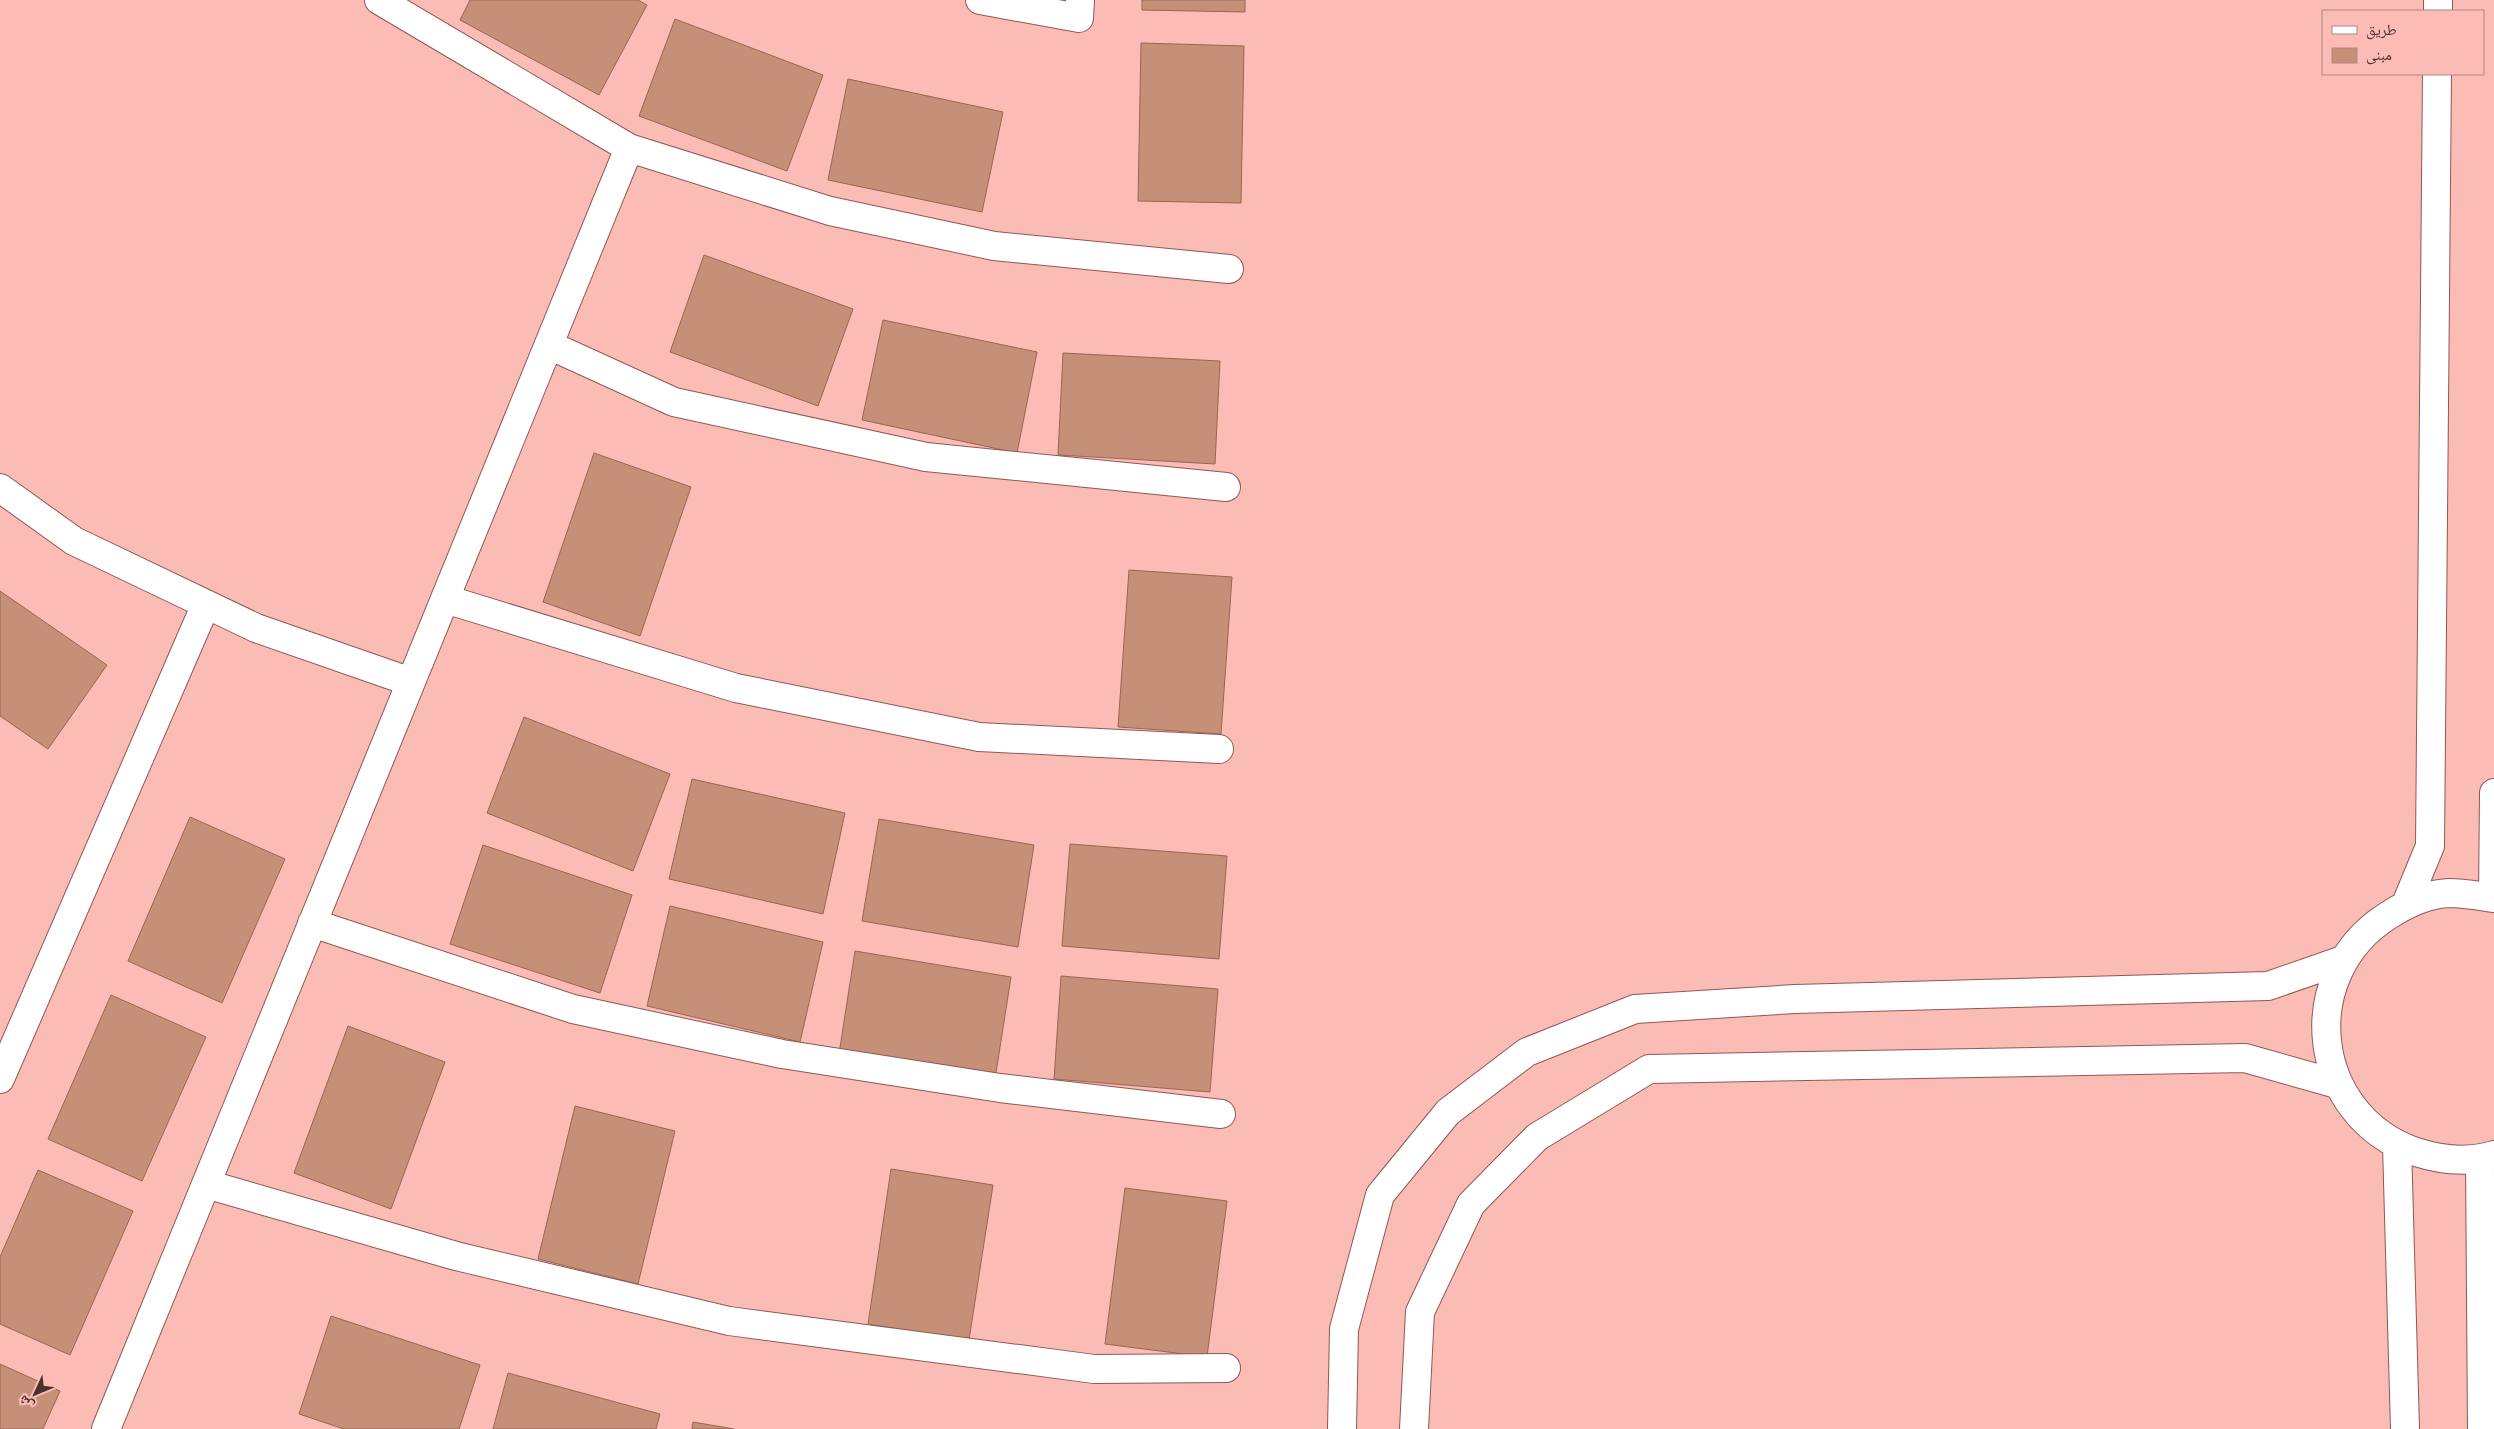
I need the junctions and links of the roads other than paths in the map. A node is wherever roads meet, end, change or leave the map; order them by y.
1 (379, 0) edge
2 (980, 0) edge
3 (1080, 0) edge
4 (2437, 75) edge
5 (629, 148) junction
6 (1229, 269) dead end
7 (548, 346) junction
8 (1226, 487) dead end
9 (0, 488) edge
10 (445, 598) junction
11 (206, 604) junction
12 (411, 682) junction
13 (1219, 749) dead end
14 (2494, 793) edge
15 (2494, 898) edge
16 (2406, 904) junction
17 (312, 923) junction
18 (2343, 960) junction
19 (0, 1078) edge
20 (2337, 1084) junction
21 (1221, 1114) dead end
22 (2397, 1145) junction
23 (2487, 1157) edge
24 (206, 1184) junction
25 (1226, 1368) dead end
26 (106, 1429) edge
27 (1342, 1429) edge
28 (1414, 1429) edge
29 (2405, 1429) edge
30 (2482, 1429) edge

1 - 5 street
2 - 3 street
4 - 16 street
5 - 6 street
5 - 7 street
7 - 8 street
7 - 10 street
9 - 11 street
10 - 12 street
10 - 13 street
11 - 12 street
11 - 19 street
12 - 17 street
14 - 15 street
15 - 16 street
16 - 18 street
17 - 21 street
17 - 24 street
18 - 20 street
18 - 27 street
20 - 22 street
20 - 28 street
22 - 23 street
22 - 29 street
23 - 30 street
24 - 25 street
24 - 26 street

